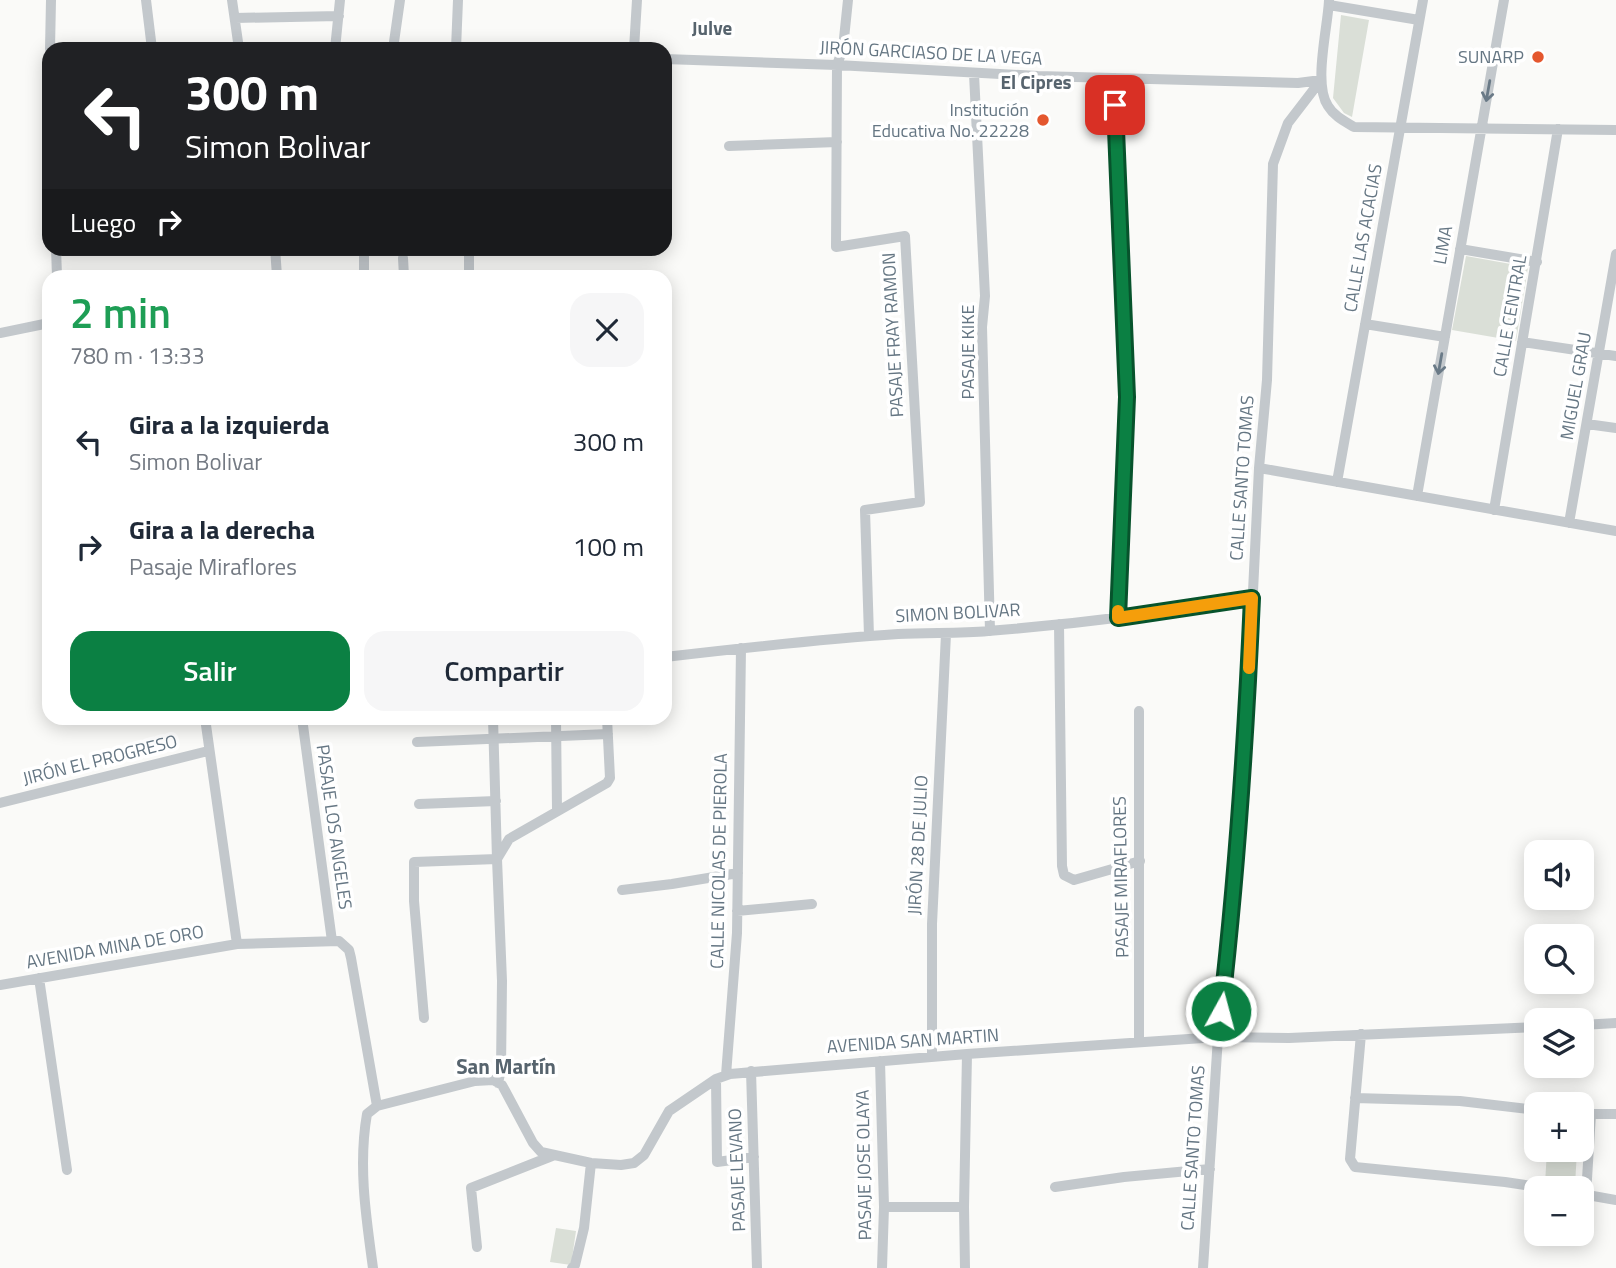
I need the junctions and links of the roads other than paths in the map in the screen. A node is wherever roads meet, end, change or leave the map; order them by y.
1 (51, 0) edge
2 (146, 0) edge
3 (220, 0) edge
4 (340, 0) edge
5 (400, 0) edge
6 (458, 0) edge
7 (637, 0) edge
8 (848, 0) edge
9 (1423, 0) edge
10 (1504, 0) edge
11 (233, 2) edge
12 (1329, 3) edge
13 (339, 16) junction
14 (235, 18) junction
15 (1419, 20) junction
16 (50, 42) edge
17 (151, 42) edge
18 (238, 42) edge
19 (336, 42) edge
20 (394, 42) edge
21 (456, 42) edge
22 (634, 42) edge
23 (672, 59) edge
24 (837, 65) junction
25 (974, 74) junction
26 (1114, 78) junction
27 (1321, 80) junction
28 (1401, 127) junction
29 (1481, 128) junction
30 (1558, 129) junction
31 (1616, 130) edge
32 (837, 142) junction
33 (729, 146) dead end
34 (1460, 248) junction
35 (1616, 254) edge
36 (403, 258) dead end
37 (1537, 262) junction
38 (404, 270) edge
39 (42, 324) edge
40 (1365, 324) junction
41 (0, 332) edge
42 (1445, 337) junction
43 (1522, 342) junction
44 (1599, 354) junction
45 (1616, 356) edge
46 (1587, 425) junction
47 (1616, 428) edge
48 (1259, 468) junction
49 (1337, 482) junction
50 (1418, 496) junction
51 (1494, 510) junction
52 (1569, 523) junction
53 (1616, 531) edge
54 (1252, 598) junction
55 (1118, 618) junction
56 (1059, 624) junction
57 (990, 631) junction
58 (946, 634) junction
59 (869, 636) junction
60 (741, 648) junction
61 (672, 656) edge
62 (1139, 711) dead end
63 (206, 725) edge
64 (303, 725) edge
65 (493, 725) edge
66 (556, 725) edge
67 (607, 725) edge
68 (608, 734) junction
69 (557, 736) junction
70 (494, 741) junction
71 (417, 743) dead end
72 (208, 751) junction
73 (496, 801) junction
74 (0, 803) edge
75 (419, 804) dead end
76 (557, 810) junction
77 (498, 859) junction
78 (1140, 861) junction
79 (738, 873) junction
80 (622, 890) dead end
81 (812, 904) dead end
82 (737, 911) junction
83 (332, 941) junction
84 (237, 944) junction
85 (39, 978) junction
86 (0, 985) edge
87 (424, 1018) dead end
88 (1616, 1023) edge
89 (1594, 1024) edge
90 (1524, 1027) edge
91 (1361, 1034) junction
92 (1218, 1037) junction
93 (1139, 1042) junction
94 (967, 1054) junction
95 (932, 1057) junction
96 (880, 1061) junction
97 (751, 1071) junction
98 (721, 1077) junction
99 (498, 1083) junction
100 (1355, 1098) junction
101 (377, 1106) junction
102 (1524, 1109) edge
103 (1594, 1114) edge
104 (1616, 1114) edge
105 (552, 1156) junction
106 (754, 1157) junction
107 (592, 1163) junction
108 (1210, 1169) junction
109 (67, 1170) dead end
110 (1524, 1185) edge
111 (1055, 1187) dead end
112 (1594, 1197) edge
113 (1616, 1200) edge
114 (884, 1207) junction
115 (964, 1207) junction
116 (477, 1247) dead end
117 (373, 1268) edge
118 (572, 1268) edge
119 (758, 1268) edge
120 (882, 1268) edge
121 (965, 1268) edge
122 (1203, 1268) edge

1 - 16 street
2 - 17 street
3 - 11 street
4 - 13 street
5 - 20 street
6 - 21 street
7 - 22 street
8 - 24 street, PASAJE FRAY RAMON
9 - 15 street, CALLE LAS ACACIAS
10 -> 29 street, LIMA
11 - 14 street
12 - 15 street
12 - 27 street
13 - 14 street
13 - 19 street
14 - 18 street
15 - 28 street, CALLE LAS ACACIAS
23 - 24 street, JIRÓN GARCIASO DE LA VEGA
24 - 25 street, JIRÓN GARCIASO DE LA VEGA
24 - 32 street, PASAJE FRAY RAMON
25 - 26 street, JIRÓN GARCIASO DE LA VEGA
25 - 57 street, PASAJE KIKE
26 - 27 street, JIRÓN GARCIASO DE LA VEGA
26 - 55 street
27 - 28 street
27 - 48 street, CALLE SANTO TOMAS
28 - 29 street
28 - 40 street, CALLE LAS ACACIAS
29 - 30 street
29 - 34 street, LIMA
30 - 31 street
30 - 37 street, CALLE CENTRAL
32 - 33 street
32 - 59 street, PASAJE FRAY RAMON
34 - 37 street
34 - 42 street, LIMA
35 - 44 street, MIGUEL GRAU
36 - 38 street
37 - 43 street, CALLE CENTRAL
39 - 41 street
40 - 42 street
40 - 49 street, CALLE LAS ACACIAS
42 -> 50 street, LIMA
43 - 44 street
43 - 51 street, CALLE CENTRAL
44 - 45 street
44 - 46 street, MIGUEL GRAU
46 - 47 street
46 - 52 street, MIGUEL GRAU
48 - 49 street
48 - 54 street, CALLE SANTO TOMAS
49 - 50 street
50 - 51 street
51 - 52 street
52 - 53 street
54 - 55 street, SIMON BOLIVAR
54 - 92 street, CALLE SANTO TOMAS
55 - 56 street, SIMON BOLIVAR
56 - 57 street, SIMON BOLIVAR
56 - 78 street
57 - 58 street, SIMON BOLIVAR
58 - 59 street, SIMON BOLIVAR
58 - 95 street, JIRÓN 28 DE JULIO
59 - 60 street, SIMON BOLIVAR
60 - 61 street, SIMON BOLIVAR
60 - 79 street, CALLE NICOLAS DE PIEROLA
62 - 78 street, PASAJE MIRAFLORES
63 - 72 street
64 - 83 street, PASAJE LOS ANGELES
65 - 70 street
66 - 69 street
67 - 68 street
68 - 69 street
68 - 76 street
69 - 70 street
69 - 76 street
70 - 71 street
70 - 73 street
72 - 74 street, JIRÓN EL PROGRESO
72 - 84 street
73 - 75 street
73 - 77 street
76 - 77 street
77 - 87 street
77 - 99 street
78 - 93 street, PASAJE MIRAFLORES
79 - 80 street
79 - 82 street, CALLE NICOLAS DE PIEROLA
81 - 82 street
82 - 98 street, CALLE NICOLAS DE PIEROLA
83 - 84 street, AVENIDA MINA DE ORO
83 - 101 street, AVENIDA MINA DE ORO
84 - 85 street, AVENIDA MINA DE ORO
85 - 86 street, AVENIDA MINA DE ORO
85 - 109 street
88 - 89 street
90 - 91 street, AVENIDA SAN MARTIN
91 - 92 street, AVENIDA SAN MARTIN
91 - 100 street
92 - 93 street, AVENIDA SAN MARTIN
92 - 108 street, CALLE SANTO TOMAS
93 - 94 street, AVENIDA SAN MARTIN
94 - 95 street, AVENIDA SAN MARTIN
94 - 115 street
95 - 96 street, AVENIDA SAN MARTIN
96 - 97 street, AVENIDA SAN MARTIN
96 - 114 street, PASAJE JOSE OLAYA
97 - 98 street, AVENIDA SAN MARTIN
97 - 106 street, PASAJE LEVANO
98 - 106 street, CALLE NICOLAS DE PIEROLA
98 - 107 street, AVENIDA SAN MARTIN
99 - 101 street
99 - 105 street
100 - 102 street
100 - 110 street
101 - 117 street
103 - 104 street
105 - 107 street, AVENIDA SAN MARTIN
105 - 116 street
106 - 119 street, PASAJE LEVANO
107 - 118 street
108 - 111 street
108 - 122 street, CALLE SANTO TOMAS
112 - 113 street
114 - 115 street
114 - 120 street, PASAJE JOSE OLAYA
115 - 121 street

